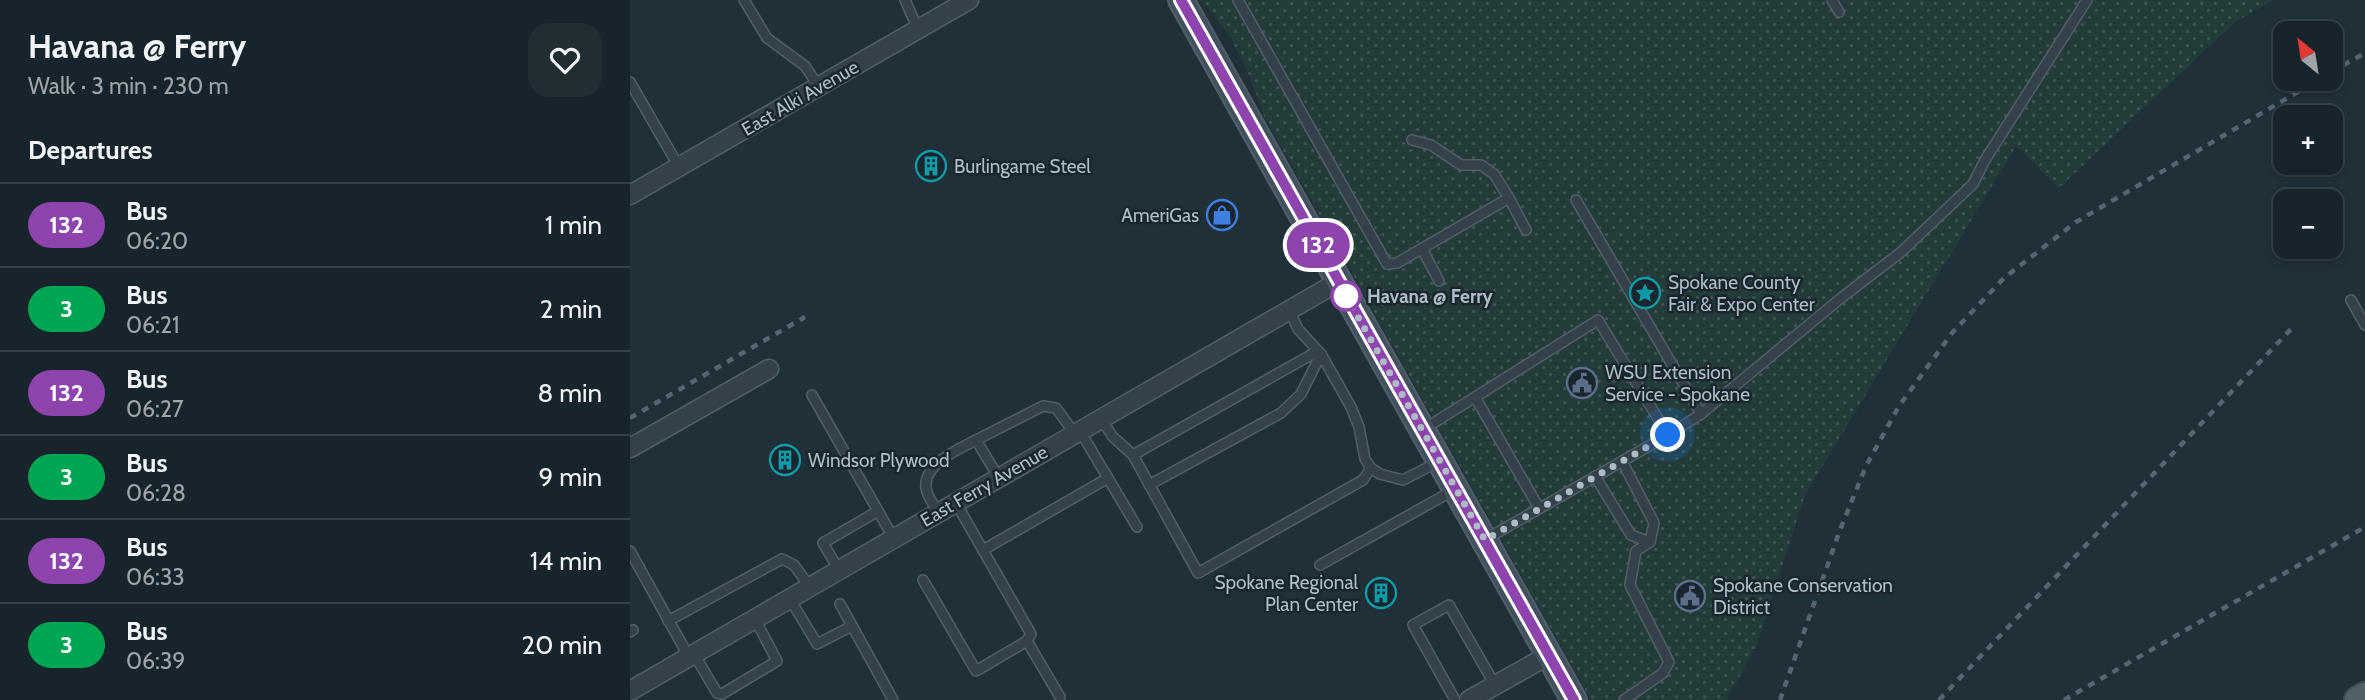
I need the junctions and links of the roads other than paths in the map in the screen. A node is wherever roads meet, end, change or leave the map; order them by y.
1 (744, 0) edge
2 (905, 0) edge
3 (969, 0) edge
4 (1181, 0) edge
5 (1238, 0) edge
6 (1832, 0) edge
7 (2087, 0) edge
8 (1839, 12) dead end
9 (918, 29) junction
10 (630, 82) edge
11 (819, 87) junction
12 (1412, 140) dead end
13 (679, 167) junction
14 (630, 195) edge
15 (1509, 198) junction
16 (1576, 200) dead end
17 (1526, 230) dead end
18 (1422, 249) junction
19 (1439, 281) dead end
20 (1338, 282) junction
21 (2351, 300) dead end
22 (1289, 310) junction
23 (2364, 322) edge
24 (1320, 353) junction
25 (769, 369) dead end
26 (812, 395) dead end
27 (1475, 397) junction
28 (1702, 414) junction
29 (1101, 418) junction
30 (1422, 430) junction
31 (1078, 432) junction
32 (1668, 435) junction
33 (976, 440) junction
34 (630, 448) edge
35 (1133, 455) junction
36 (1440, 461) junction
37 (1622, 461) junction
38 (1371, 468) junction
39 (1595, 476) junction
40 (999, 478) junction
41 (1108, 478) junction
42 (1149, 485) junction
43 (1456, 489) junction
44 (956, 503) junction
45 (1539, 508) junction
46 (878, 511) junction
47 (938, 513) junction
48 (1137, 527) dead end
49 (894, 539) junction
50 (1485, 540) junction
51 (1650, 542) junction
52 (983, 550) junction
53 (630, 551) edge
54 (1320, 565) dead end
55 (839, 570) junction
56 (923, 580) dead end
57 (810, 587) junction
58 (790, 599) junction
59 (839, 604) dead end
60 (755, 619) junction
61 (668, 621) junction
62 (852, 626) junction
63 (1027, 641) junction
64 (1549, 654) junction
65 (691, 656) junction
66 (1495, 685) junction
67 (636, 693) edge
68 (2365, 696) edge
69 (1060, 697) dead end
70 (893, 700) edge
71 (1455, 700) edge
72 (1469, 700) edge
73 (1574, 700) edge
74 (1624, 700) edge
75 (2358, 700) edge

1 - 11 lane
2 - 9 lane
3 - 9 street, East Alki Avenue
4 - 20 street
5 - 18 lane
6 - 8 lane
7 - 28 lane
9 - 11 street, East Alki Avenue
10 - 13 lane
11 - 13 street, East Alki Avenue
12 - 15 lane
13 - 14 street, East Alki Avenue
15 - 17 lane
15 - 18 lane
16 - 28 lane
18 - 19 lane
20 - 22 street, East Ferry Avenue
20 - 30 street
21 - 23 lane
22 - 24 lane
22 - 29 street, East Ferry Avenue
24 - 35 lane
24 - 38 lane
24 - 42 lane
25 - 34 street
26 - 46 lane
27 - 30 lane
27 - 32 lane
27 - 45 lane
28 - 32 lane
29 - 31 street, East Ferry Avenue
29 - 35 lane
30 - 36 street
31 - 33 lane
31 - 40 street, East Ferry Avenue
31 - 41 lane
32 - 37 lane
33 - 40 lane
33 - 47 lane
35 - 42 lane
36 - 38 lane
36 - 43 street
37 - 39 lane
37 - 51 lane
38 - 42 lane
39 - 45 lane
39 - 51 lane
40 - 44 street, East Ferry Avenue
41 - 48 lane
41 - 52 lane
43 - 50 street
43 - 54 lane
44 - 47 street, East Ferry Avenue
44 - 52 lane
45 - 50 lane
46 - 49 lane
46 - 55 lane
47 - 49 street, East Ferry Avenue
49 - 55 street, East Ferry Avenue
50 - 64 street
51 - 74 lane
52 - 63 lane
53 - 61 lane
55 - 57 street, East Ferry Avenue
56 - 63 lane
57 - 58 street, East Ferry Avenue
57 - 61 lane
58 - 60 street, East Ferry Avenue
58 - 62 lane
59 - 62 lane
60 - 65 street, East Ferry Avenue
60 - 65 lane
61 - 65 lane
62 - 70 lane
63 - 69 lane
64 - 66 street
64 - 73 street
65 - 67 street, East Ferry Avenue
66 - 71 lane
66 - 72 street
68 - 75 main road

